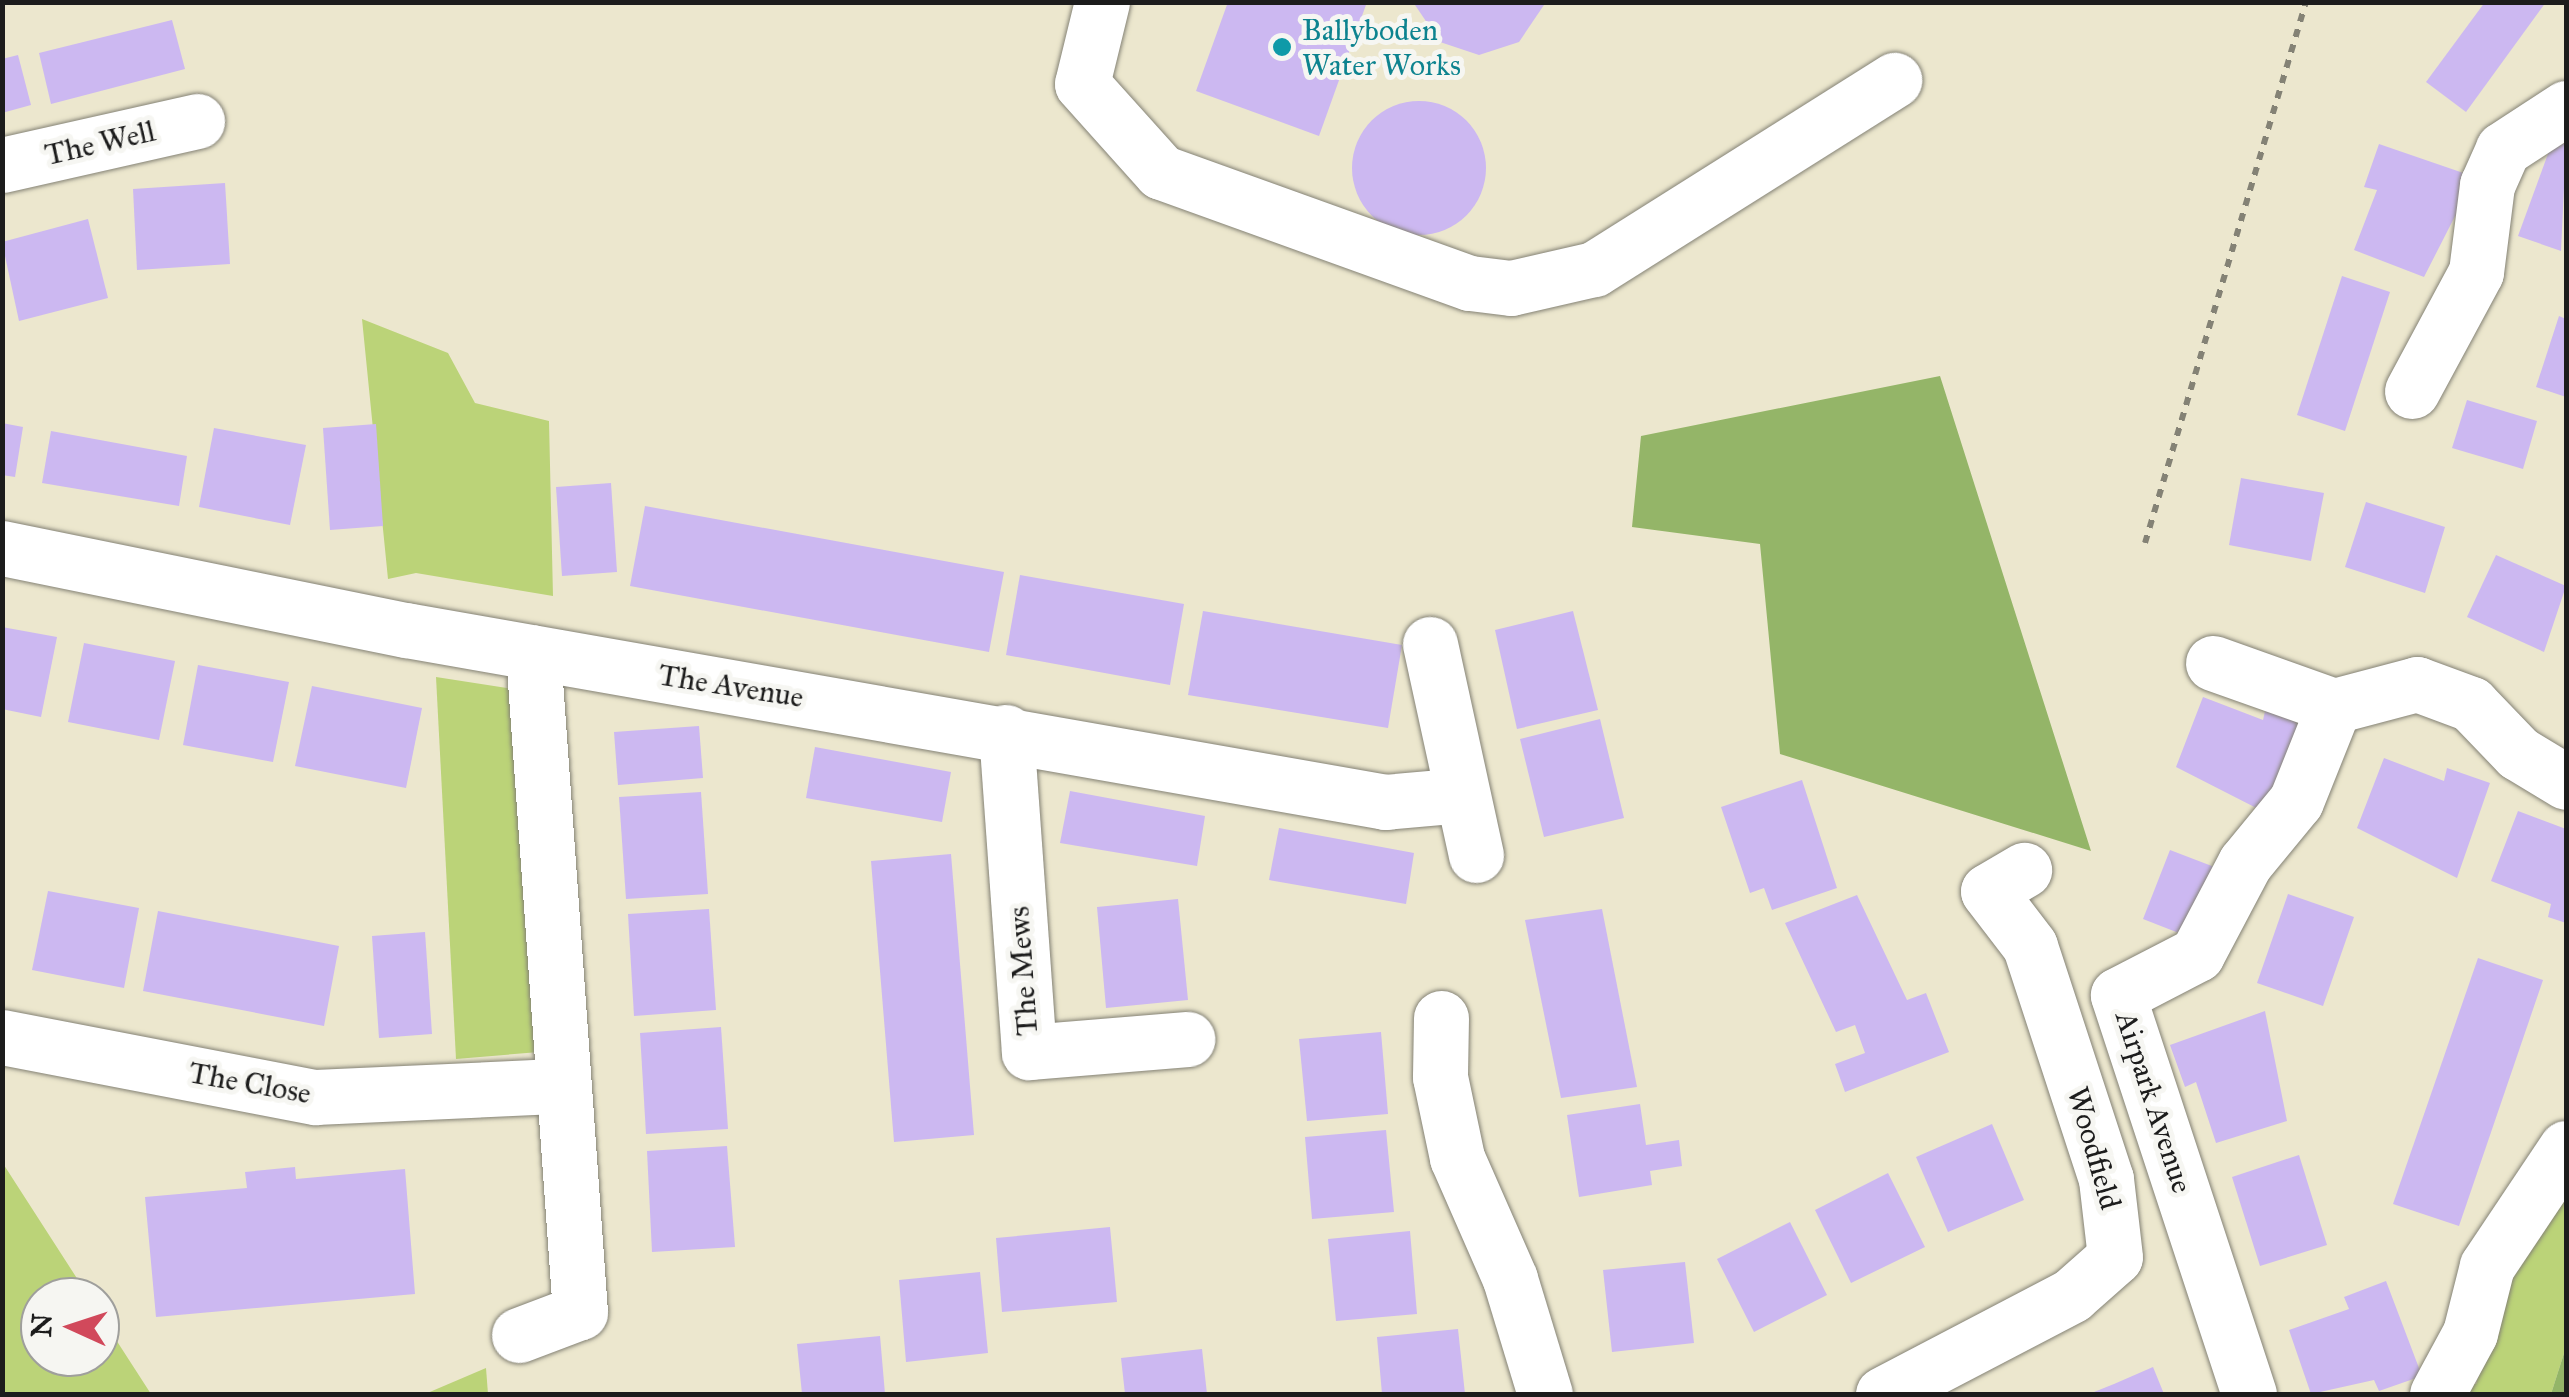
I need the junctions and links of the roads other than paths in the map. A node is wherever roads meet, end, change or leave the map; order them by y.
1 (1102, 2) edge
2 (1894, 80) dead end
3 (2566, 108) edge
4 (197, 121) dead end
5 (2, 165) edge
6 (2412, 391) dead end
7 (2, 548) edge
8 (1430, 644) dead end
9 (533, 653) junction
10 (2212, 663) dead end
11 (2334, 706) junction
12 (1006, 732) junction
13 (2566, 782) edge
14 (1462, 794) junction
15 (1476, 855) dead end
16 (2024, 870) dead end
17 (1441, 1018) dead end
18 (2, 1037) edge
19 (1187, 1038) dead end
20 (561, 1086) junction
21 (2566, 1148) edge
22 (520, 1335) dead end
23 (1545, 1394) edge
24 (1883, 1394) edge
25 (2248, 1394) edge
26 (2437, 1394) edge

1 - 2 street
3 - 6 street
4 - 5 street, The Well
7 - 9 street, The Avenue
8 - 14 street
9 - 12 street, The Avenue
9 - 20 street
10 - 11 street
11 - 13 street
11 - 25 street, Airpark Avenue
12 - 14 street, The Avenue
12 - 19 street, The Mews
14 - 15 street
16 - 24 street, Woodfield
17 - 23 street
18 - 20 street, The Close
20 - 22 street
21 - 26 street

